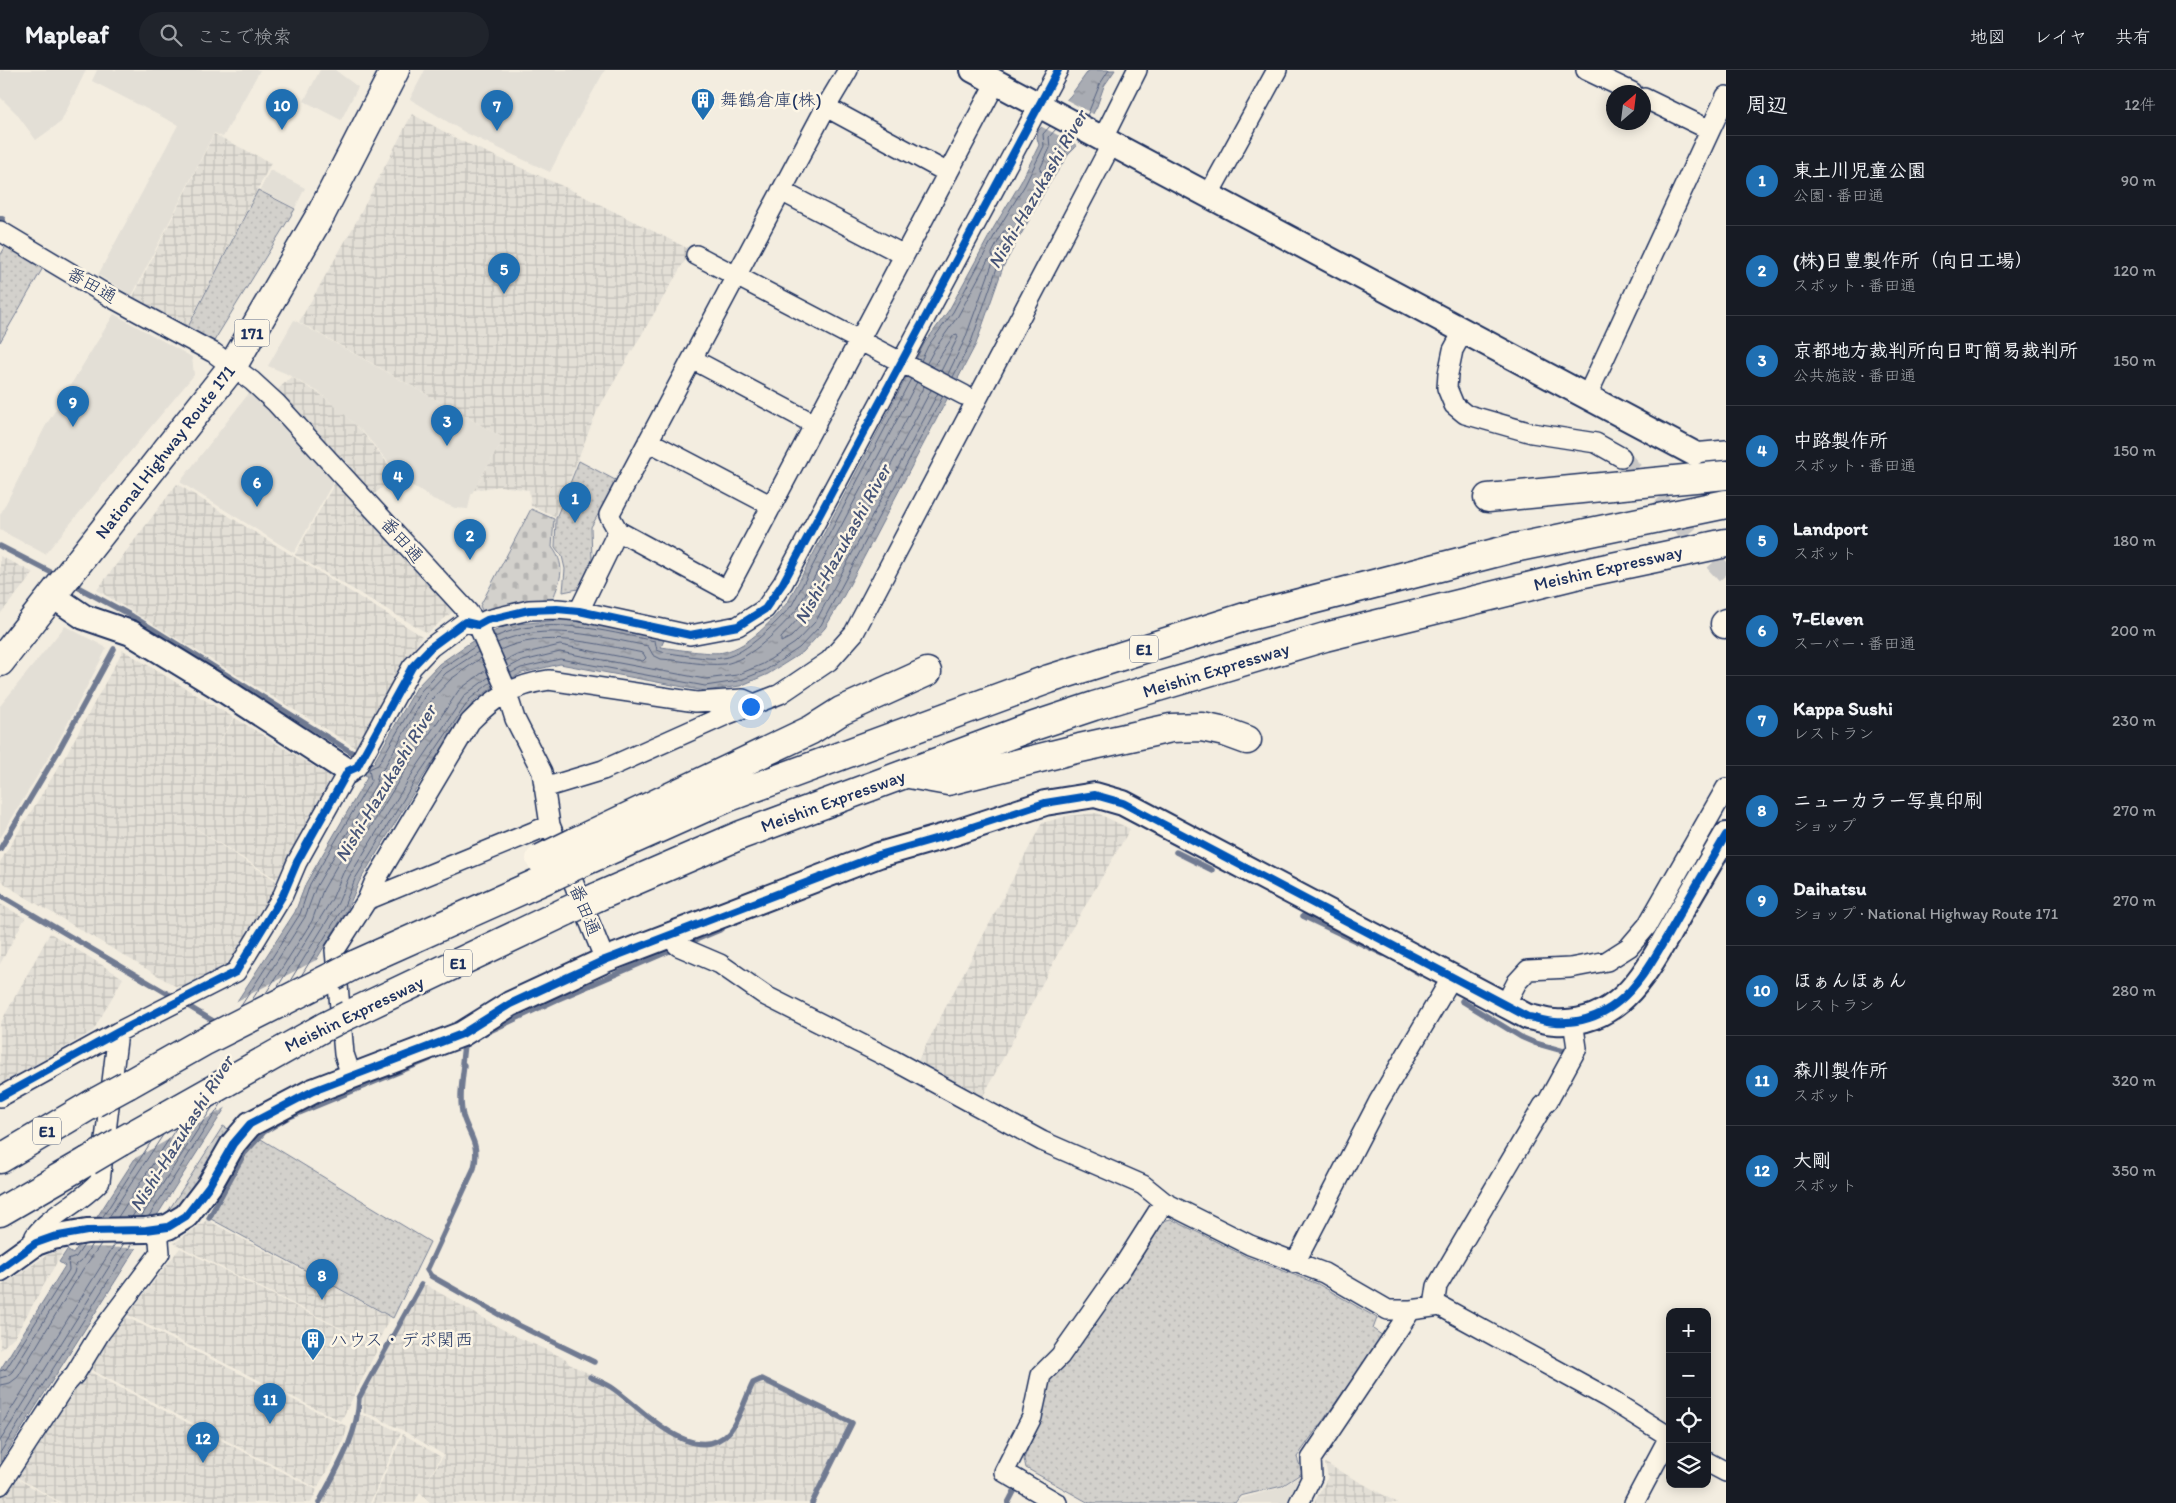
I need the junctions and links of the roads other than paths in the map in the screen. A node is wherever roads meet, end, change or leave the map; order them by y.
1 (395, 70) edge
2 (848, 70) edge
3 (973, 70) edge
4 (1058, 70) edge
5 (1137, 70) edge
6 (1277, 70) edge
7 (1586, 70) edge
8 (996, 82) junction
9 (1617, 85) edge
10 (1726, 96) edge
11 (1651, 101) edge
12 (1041, 105) junction
13 (826, 107) junction
14 (1710, 130) junction
15 (1104, 139) junction
16 (948, 173) junction
17 (781, 191) junction
18 (1209, 194) junction
19 (3, 233) edge
20 (696, 255) dead end
21 (904, 255) junction
22 (736, 276) junction
23 (1464, 330) junction
24 (860, 339) junction
25 (692, 359) junction
26 (901, 362) junction
27 (232, 367) junction
28 (964, 395) dead end
29 (1588, 396) junction
30 (816, 425) junction
31 (648, 441) junction
32 (1726, 450) edge
33 (1693, 453) joint
34 (1621, 457) tunnel mouth
35 (1726, 475) edge
36 (1488, 498) dead end
37 (1726, 504) edge
38 (772, 506) junction
39 (618, 531) junction
40 (1726, 542) edge
41 (62, 585) junction
42 (579, 611) junction
43 (478, 625) junction
44 (0, 662) edge
45 (927, 672) dead end
46 (506, 690) junction
47 (755, 704) junction
48 (1247, 740) dead end
49 (357, 763) junction
50 (910, 774) junction
51 (544, 788) junction
52 (1726, 788) edge
53 (550, 825) junction
54 (1726, 834) edge
55 (579, 852) junction
56 (367, 900) junction
57 (669, 936) junction
58 (605, 960) junction
59 (1452, 977) junction
60 (1505, 1004) junction
61 (1573, 1020) junction
62 (118, 1032) junction
63 (351, 1075) junction
64 (0, 1098) edge
65 (0, 1159) edge
66 (1164, 1202) junction
67 (0, 1212) edge
68 (152, 1229) junction
69 (36, 1243) junction
70 (1295, 1263) junction
71 (0, 1269) edge
72 (1434, 1306) junction
73 (1411, 1310) junction
74 (1666, 1435) edge
75 (1666, 1443) edge
76 (1711, 1464) edge
77 (1726, 1472) edge
78 (0, 1484) edge
79 (1057, 1503) edge
80 (1299, 1503) edge
81 (1634, 1503) edge

1 - 27 highway, National Highway Route 171 / 171
2 - 13 street
3 - 8 street
4 - 12 street
5 - 15 street
6 - 18 street
7 - 9 street
8 - 12 street
8 - 16 street
10 - 14 street
11 - 14 street
12 - 15 street
12 - 26 street
13 - 16 street
13 - 17 street
14 - 29 street
15 - 18 street
15 - 47 street
16 - 21 street
17 - 21 street
17 - 22 street
18 - 23 street
19 - 27 street, 番田通
20 - 22 street
21 - 24 street
22 - 24 street
22 - 25 street
23 - 29 street
23 - 34 street
24 - 26 street
24 - 30 street
25 - 30 street
25 - 31 street
26 - 28 street
26 - 42 street
27 - 41 highway, National Highway Route 171 / 171
27 - 43 street, 番田通
29 - 33 street
30 - 38 street
31 - 38 street
31 - 39 street
32 - 33 street
35 - 36 highway
37 - 55 highway, Meishin Expressway / E1
38 - 39 street
39 - 42 street
40 - 50 highway, Meishin Expressway / E1
41 - 44 highway, National Highway Route 171 / 171
41 - 49 street
42 - 43 street
43 - 46 street, 番田通
43 - 49 street
45 - 55 highway
46 - 47 street
46 - 51 street, 番田通
46 - 56 street
47 - 51 street
48 - 50 highway
49 - 62 street
50 - 67 highway, Meishin Expressway / E1, bridge
51 - 53 street, 番田通
52 - 60 street
53 - 56 street
53 - 58 street, 番田通
54 - 61 street
55 - 65 highway, E1, bridge
56 - 63 street
57 - 58 street
57 - 59 street
57 - 66 street
58 - 63 street
59 - 60 street
59 - 70 street
60 - 61 street
61 - 72 street
62 - 64 street
62 - 69 street
63 - 68 street
66 - 70 street
66 - 79 street
68 - 69 street
68 - 78 street
69 - 71 street
70 - 73 street
72 - 73 street
72 - 74 street
73 - 80 street
75 - 81 street
76 - 77 street

